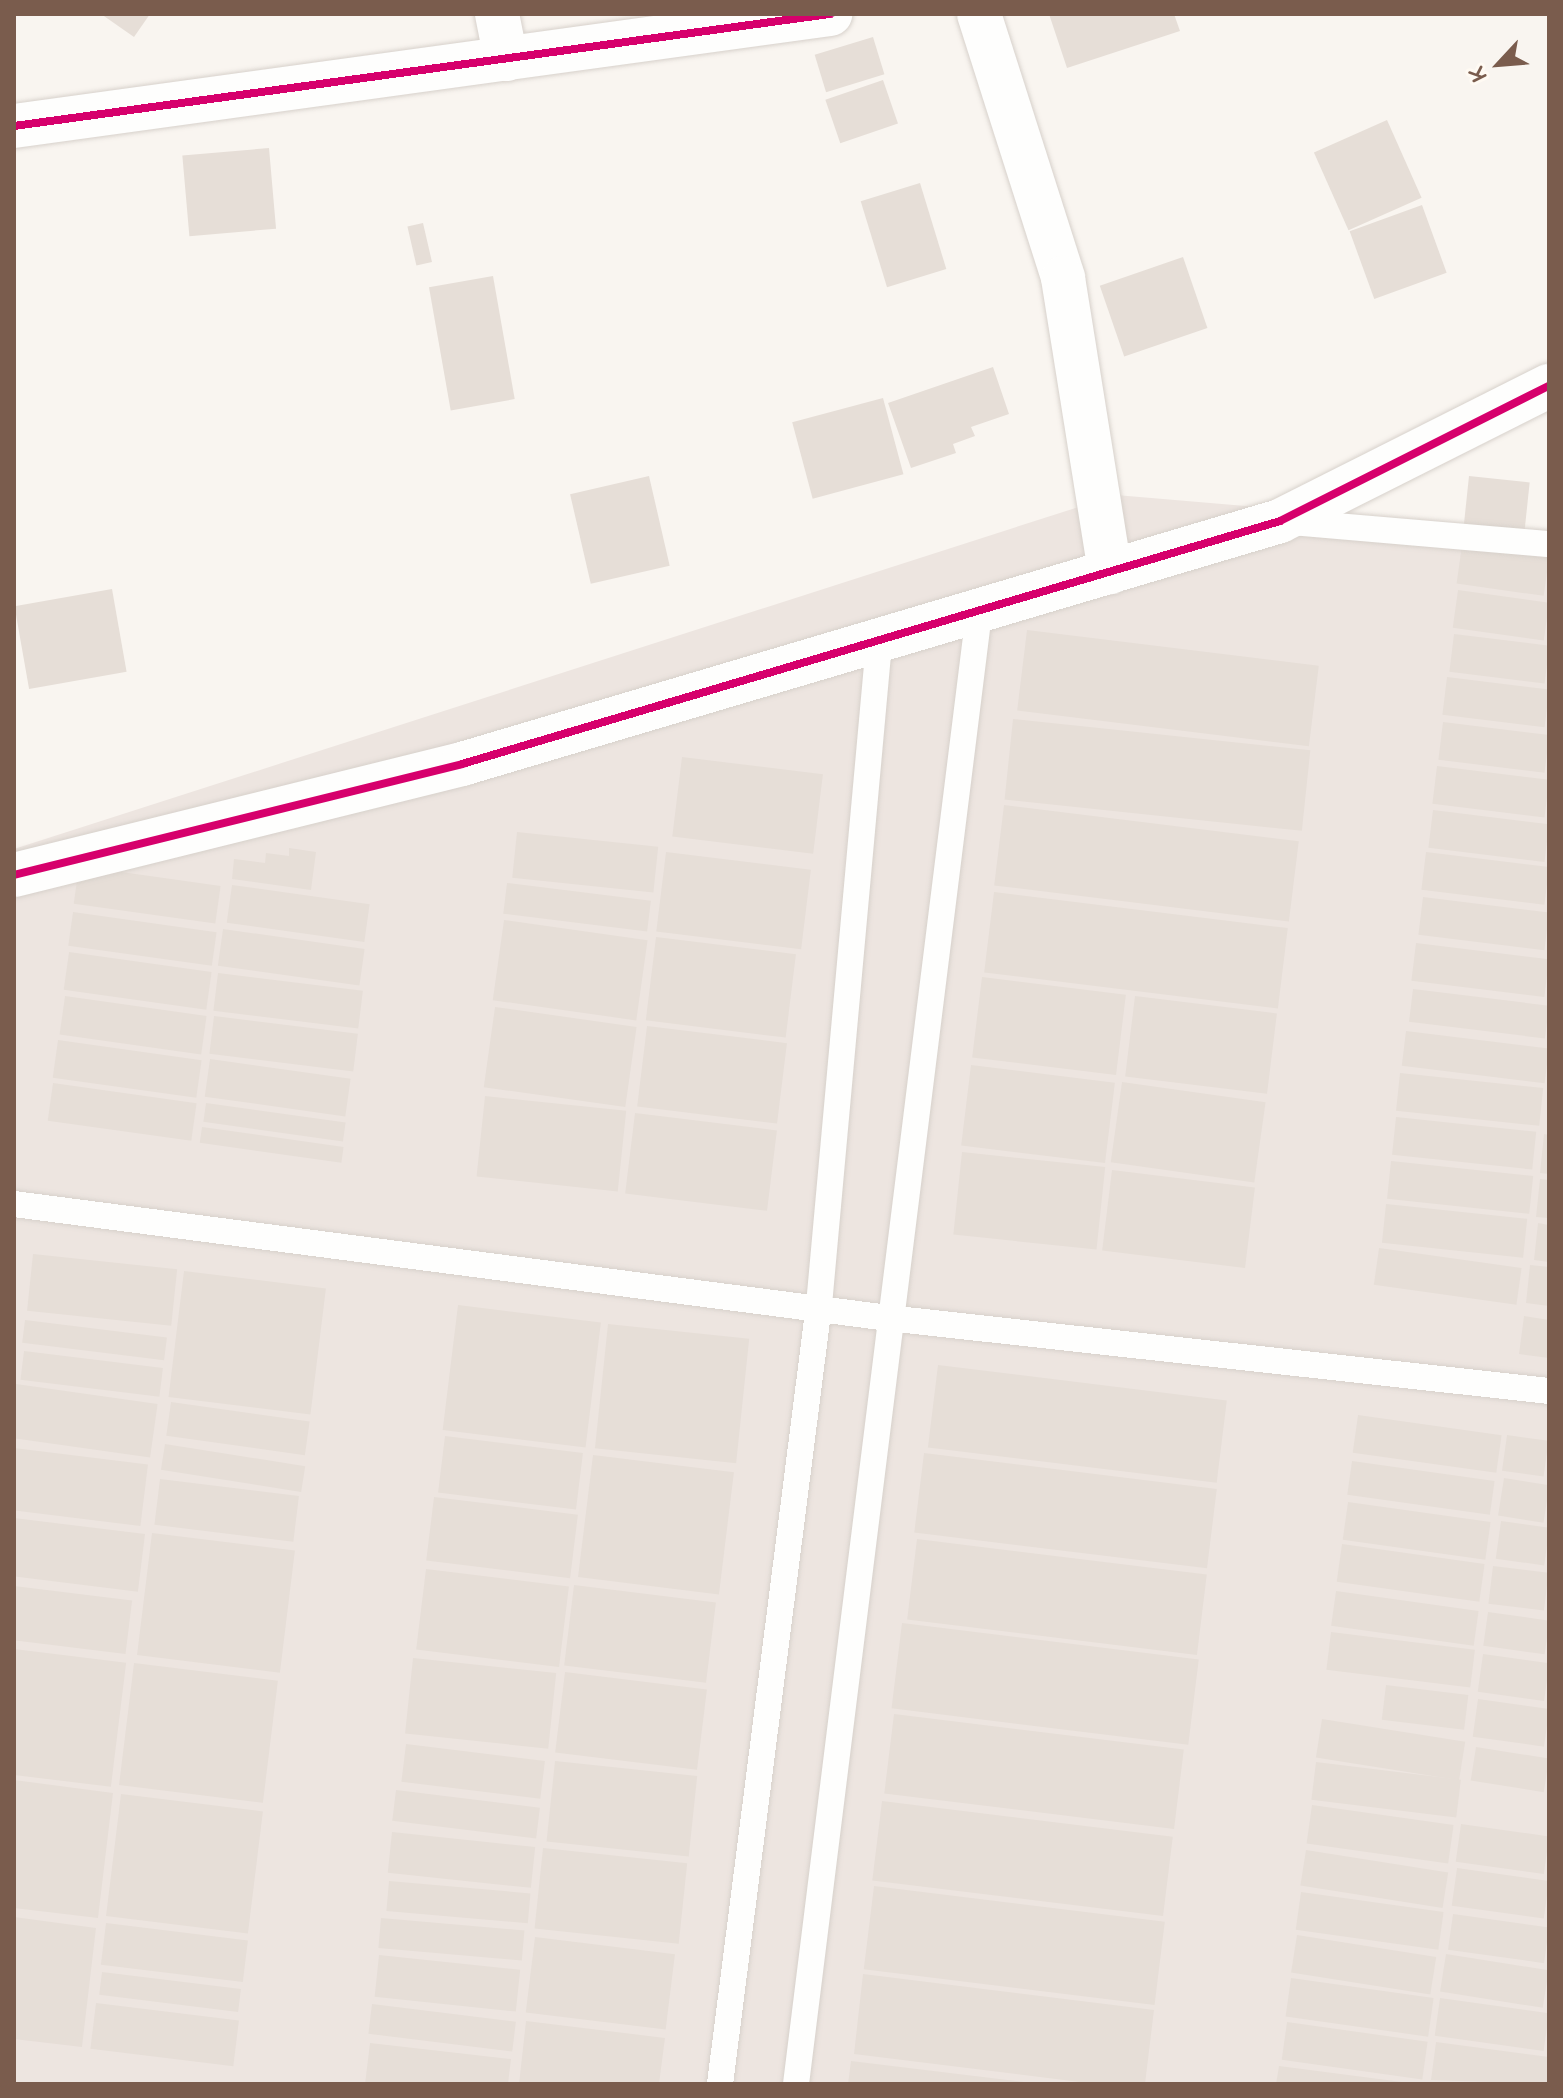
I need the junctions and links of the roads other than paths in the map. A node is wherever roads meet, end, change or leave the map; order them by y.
1 (497, 14) edge
2 (830, 14) edge
3 (979, 14) edge
4 (506, 59) junction
5 (14, 126) edge
6 (1549, 386) edge
7 (1280, 521) junction
8 (1549, 544) edge
9 (1110, 572) junction
10 (979, 612) junction
11 (879, 643) junction
12 (14, 875) edge
13 (14, 1204) edge
14 (819, 1305) junction
15 (888, 1318) junction
16 (1549, 1391) edge
17 (720, 2084) edge
18 (796, 2084) edge

1 - 4 street
2 - 4 street
3 - 9 street
4 - 5 street
6 - 7 street
7 - 8 lane
7 - 9 street
9 - 10 street
10 - 11 street
10 - 15 lane
11 - 12 street
11 - 14 lane
13 - 14 lane
14 - 15 lane
14 - 17 lane
15 - 16 lane
15 - 18 lane

